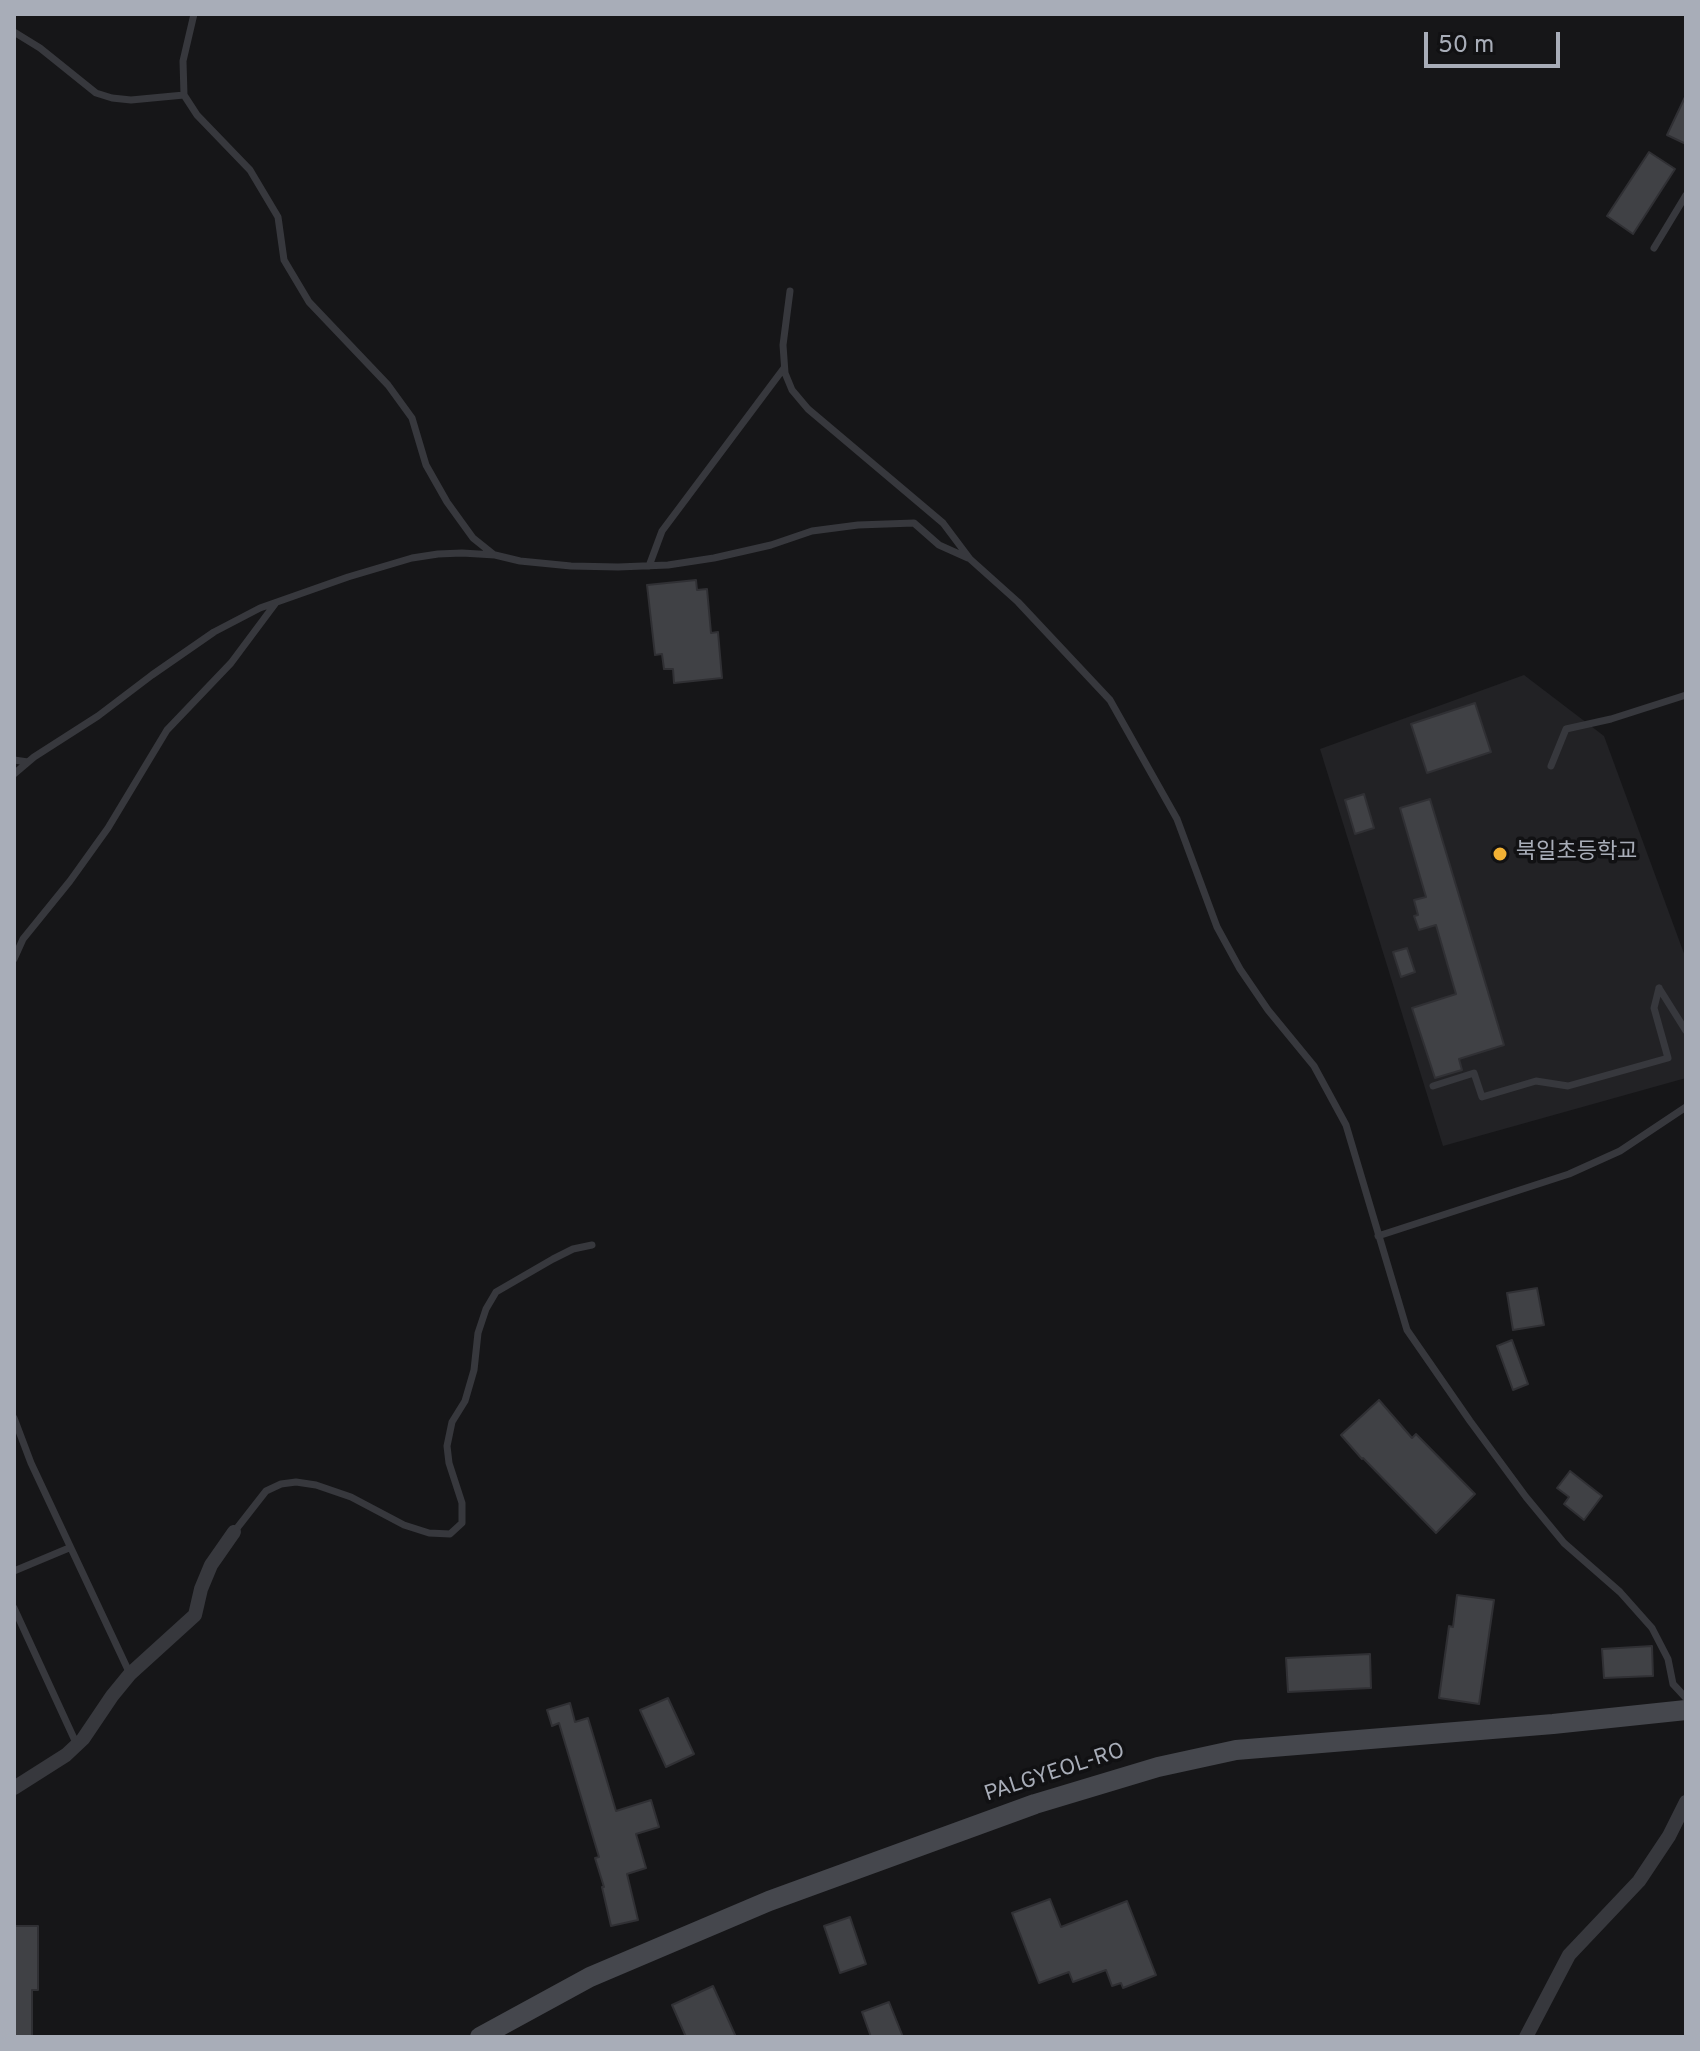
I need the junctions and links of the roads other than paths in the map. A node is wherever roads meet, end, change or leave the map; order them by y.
1 (194, 14) edge
2 (14, 32) edge
3 (184, 95) junction
4 (1686, 195) edge
5 (1654, 248) dead end
6 (790, 291) dead end
7 (784, 368) junction
8 (495, 555) junction
9 (970, 559) junction
10 (649, 566) junction
11 (276, 602) junction
12 (1686, 695) edge
13 (14, 760) edge
14 (28, 762) junction
15 (1551, 766) dead end
16 (14, 774) edge
17 (14, 959) edge
18 (1686, 1031) edge
19 (1433, 1086) dead end
20 (1686, 1107) edge
21 (1378, 1236) junction
22 (592, 1245) dead end
23 (14, 1418) edge
24 (234, 1532) joint
25 (69, 1548) junction
26 (14, 1571) edge
27 (14, 1608) edge
28 (130, 1674) junction
29 (1686, 1698) edge
30 (1686, 1710) edge
31 (77, 1745) junction
32 (14, 1788) edge
33 (1686, 1802) edge
34 (480, 2037) edge
35 (1526, 2037) edge

1 - 3 lane
2 - 3 lane
3 - 8 lane
4 - 5 lane
6 - 7 lane
7 - 9 lane
7 - 10 lane
8 - 10 lane
8 - 11 lane
9 - 10 lane
9 - 21 lane
11 - 14 lane
11 - 17 lane
12 - 15 lane
13 - 14 lane
14 - 16 lane
18 - 19 lane
20 - 21 lane
21 - 29 lane
22 - 24 lane
23 - 25 lane
24 - 28 street
25 - 26 lane
25 - 28 lane
27 - 31 lane
28 - 31 street
30 - 34 street, PALGYEOL-RO
31 - 32 street
33 - 35 street

